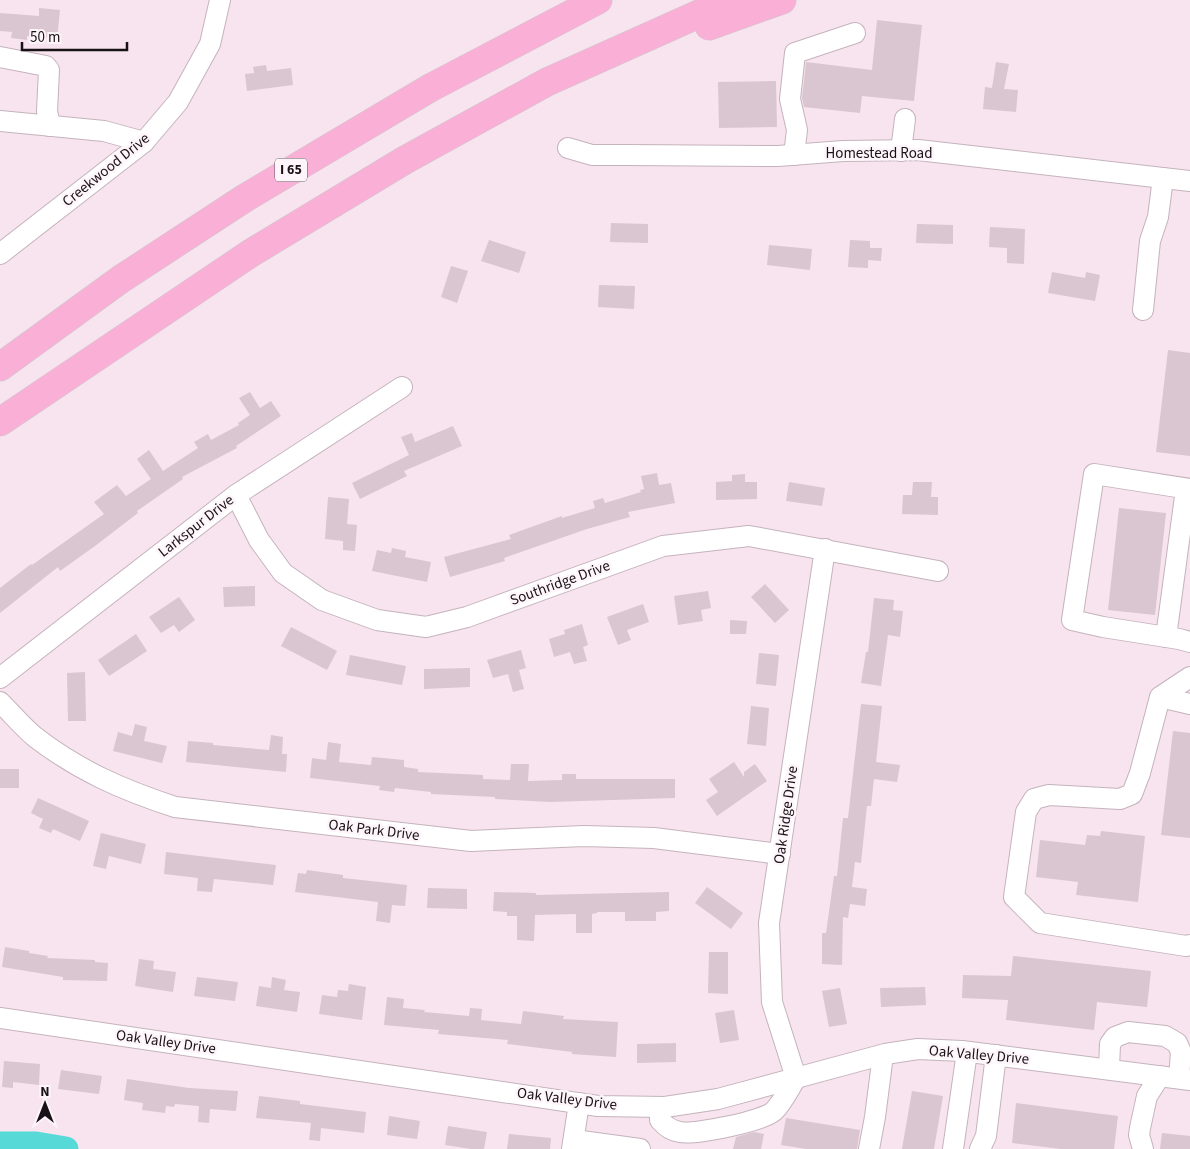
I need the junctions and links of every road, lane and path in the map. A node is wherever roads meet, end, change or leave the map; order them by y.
1 (220, 0) edge
2 (598, 0) edge
3 (730, 0) edge
4 (782, 0) edge
5 (855, 33) dead end
6 (0, 57) edge
7 (547, 82) junction
8 (905, 119) dead end
9 (0, 121) edge
10 (50, 126) junction
11 (144, 142) junction
12 (568, 148) dead end
13 (901, 151) junction
14 (794, 155) junction
15 (1163, 178) junction
16 (1190, 181) edge
17 (0, 254) edge
18 (1143, 310) dead end
19 (0, 367) edge
20 (402, 387) dead end
21 (0, 422) edge
22 (1188, 489) edge
23 (236, 495) junction
24 (825, 549) junction
25 (938, 571) dead end
26 (1166, 637) junction
27 (1190, 642) edge
28 (1190, 677) edge
29 (0, 678) edge
30 (1160, 697) junction
31 (0, 702) edge
32 (1190, 704) edge
33 (780, 854) junction
34 (1190, 945) edge
35 (0, 1018) edge
36 (967, 1052) junction
37 (883, 1055) junction
38 (996, 1055) junction
39 (1109, 1069) junction
40 (1160, 1076) junction
41 (796, 1078) junction
42 (1185, 1079) edge
43 (579, 1103) junction
44 (660, 1107) junction
45 (573, 1144) edge
46 (640, 1149) edge
47 (869, 1149) edge
48 (953, 1149) edge
49 (980, 1149) edge
50 (1143, 1149) edge

1 - 11 street, Creekwood Drive
2 - 19 highway, I 65
3 - 7 highway
4 - 7 highway
5 - 14 street
6 - 10 street
7 - 21 highway
8 - 13 street
9 - 10 street
10 - 11 street
11 - 17 street, Creekwood Drive
12 - 14 street, Homestead Road
13 - 14 street, Homestead Road
13 - 15 street, Homestead Road
15 - 16 street, Homestead Road
15 - 18 street
20 - 23 street, Larkspur Drive
22 - 26 street
22 - 26 street
23 - 24 street, Southridge Drive
23 - 29 street, Larkspur Drive
24 - 25 street, Southridge Drive
24 - 33 street, Oak Ridge Drive
26 - 27 street
28 - 30 street
30 - 32 street
30 - 34 street
31 - 33 street, Oak Park Drive
33 - 41 street, Oak Ridge Drive
35 - 43 street, Oak Valley Drive
36 - 37 street, Oak Valley Drive
36 - 38 street, Oak Valley Drive
36 - 48 street
37 - 41 street, Oak Valley Drive
37 - 47 street
38 - 39 street, Oak Valley Drive
38 - 49 street
39 - 40 street, Oak Valley Drive
39 - 42 street
40 - 42 street, Oak Valley Drive
40 - 50 street
41 - 44 street, Oak Valley Drive
41 - 44 street
43 - 44 street, Oak Valley Drive
43 - 45 street
45 - 46 street

